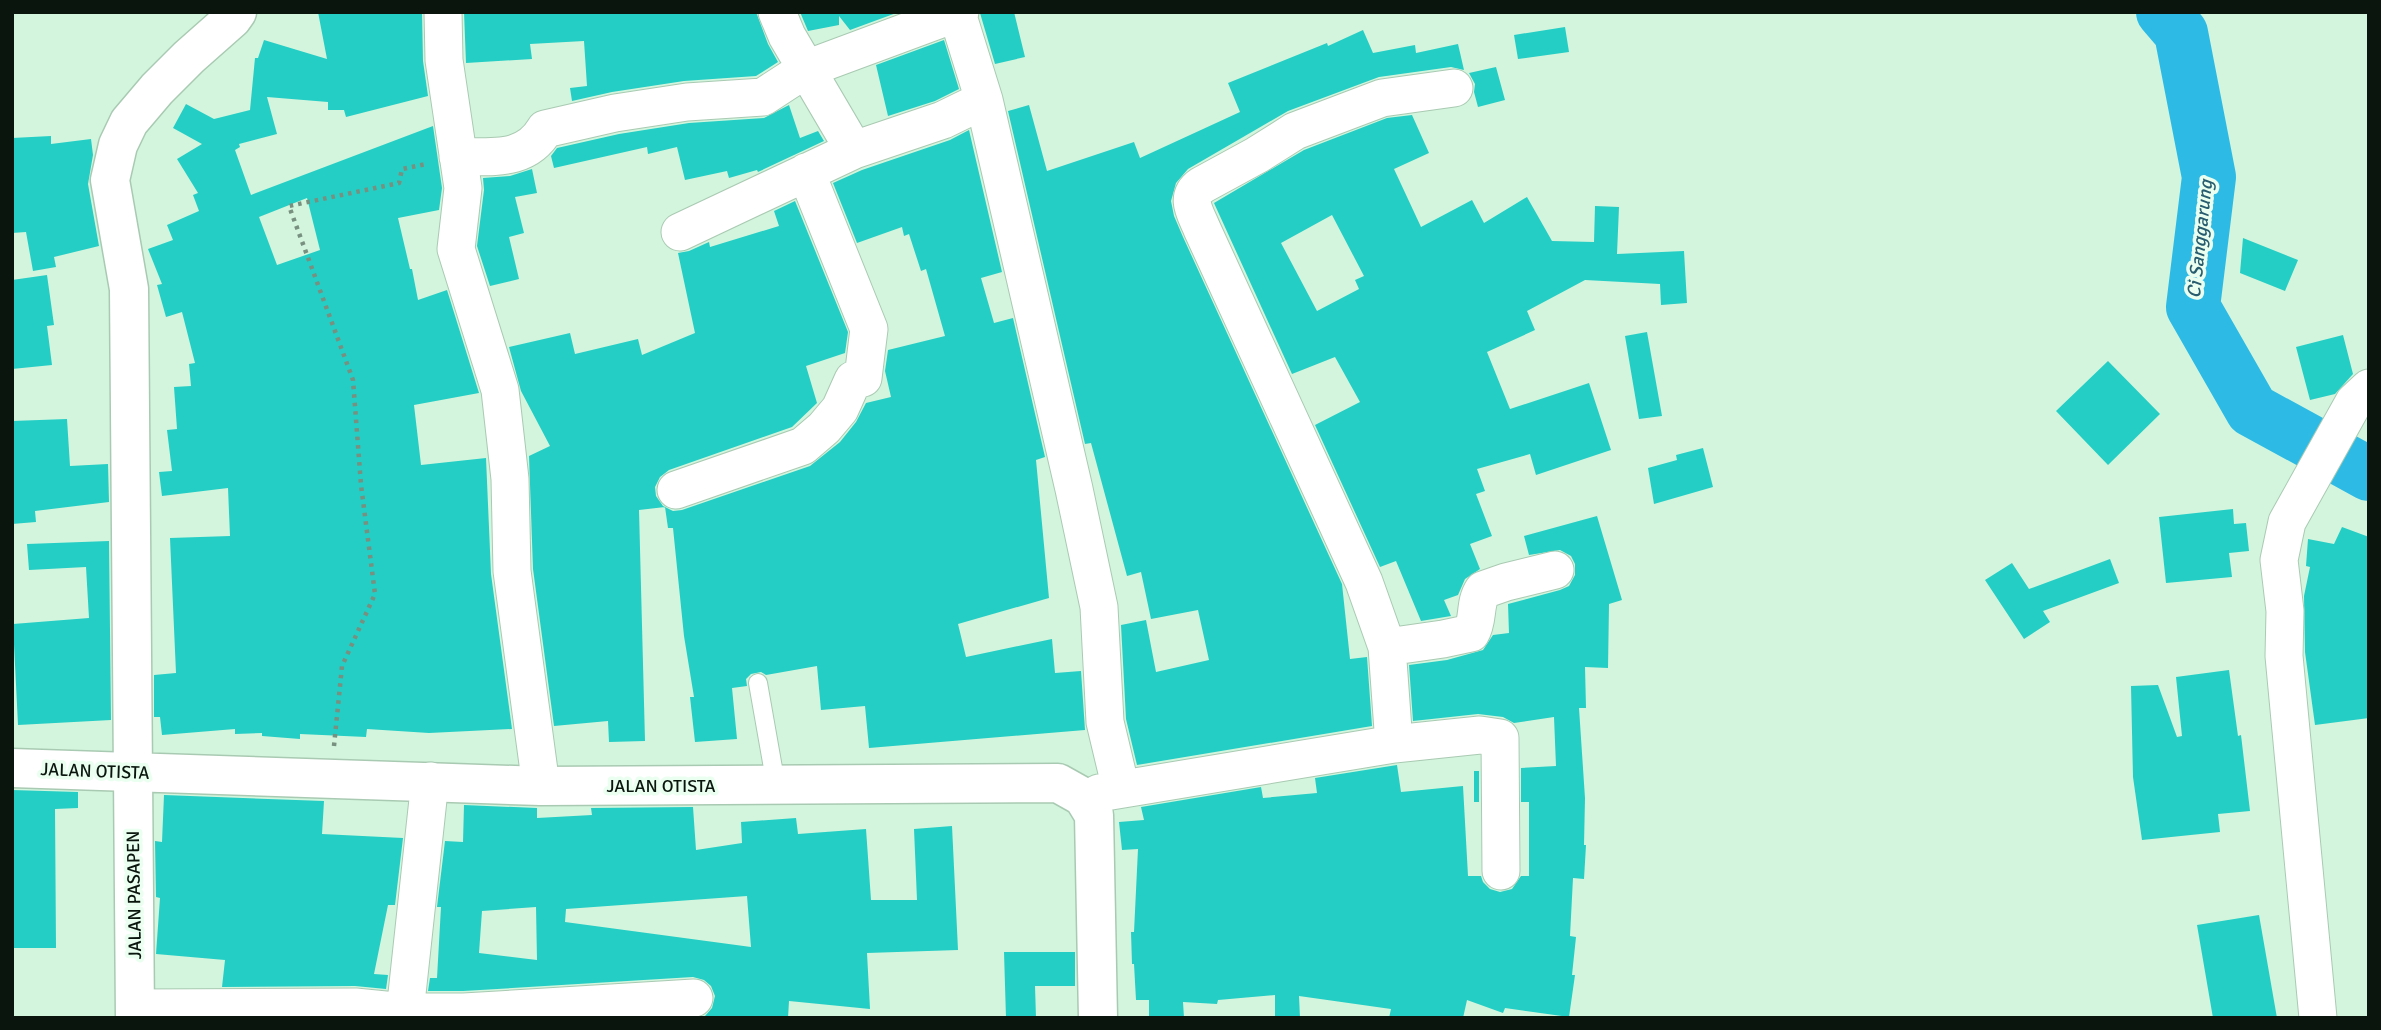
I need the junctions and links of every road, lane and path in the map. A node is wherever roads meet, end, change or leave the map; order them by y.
1 (237, 12) edge
2 (443, 12) edge
3 (777, 12) edge
4 (959, 13) edge
5 (806, 69) junction
6 (1454, 88) dead end
7 (984, 100) junction
8 (854, 150) junction
9 (458, 157) junction
10 (806, 172) junction
11 (680, 232) dead end
12 (2361, 395) edge
13 (676, 490) dead end
14 (1555, 570) dead end
15 (1387, 647) junction
16 (758, 683) dead end
17 (1394, 744) junction
18 (12, 768) edge
19 (133, 772) junction
20 (331, 778) junction
21 (430, 781) junction
22 (776, 785) junction
23 (541, 786) junction
24 (1121, 789) junction
25 (1083, 797) junction
26 (1501, 871) dead end
27 (694, 998) dead end
28 (405, 1012) junction
29 (135, 1013) edge
30 (464, 1015) edge
31 (1098, 1018) edge
32 (2318, 1018) edge

1 - 19 street, JALAN PASAPEN
2 - 9 street
3 - 5 street
4 - 5 street
4 - 7 street
5 - 8 street
5 - 9 street
6 - 15 street
7 - 8 street
7 - 24 street
8 - 10 street
9 - 20 path
9 - 23 street
10 - 11 street
10 - 13 street
12 - 32 street
14 - 15 street
15 - 17 street
16 - 22 lane
17 - 24 street
17 - 26 street
18 - 19 street, JALAN OTISTA
19 - 20 street, JALAN OTISTA
19 - 29 street, JALAN PASAPEN
20 - 21 street, JALAN OTISTA
21 - 23 street, JALAN OTISTA
21 - 28 street
22 - 23 street, JALAN OTISTA
22 - 25 street, JALAN OTISTA
24 - 25 street
25 - 31 street
27 - 30 street
28 - 29 street
28 - 30 street

